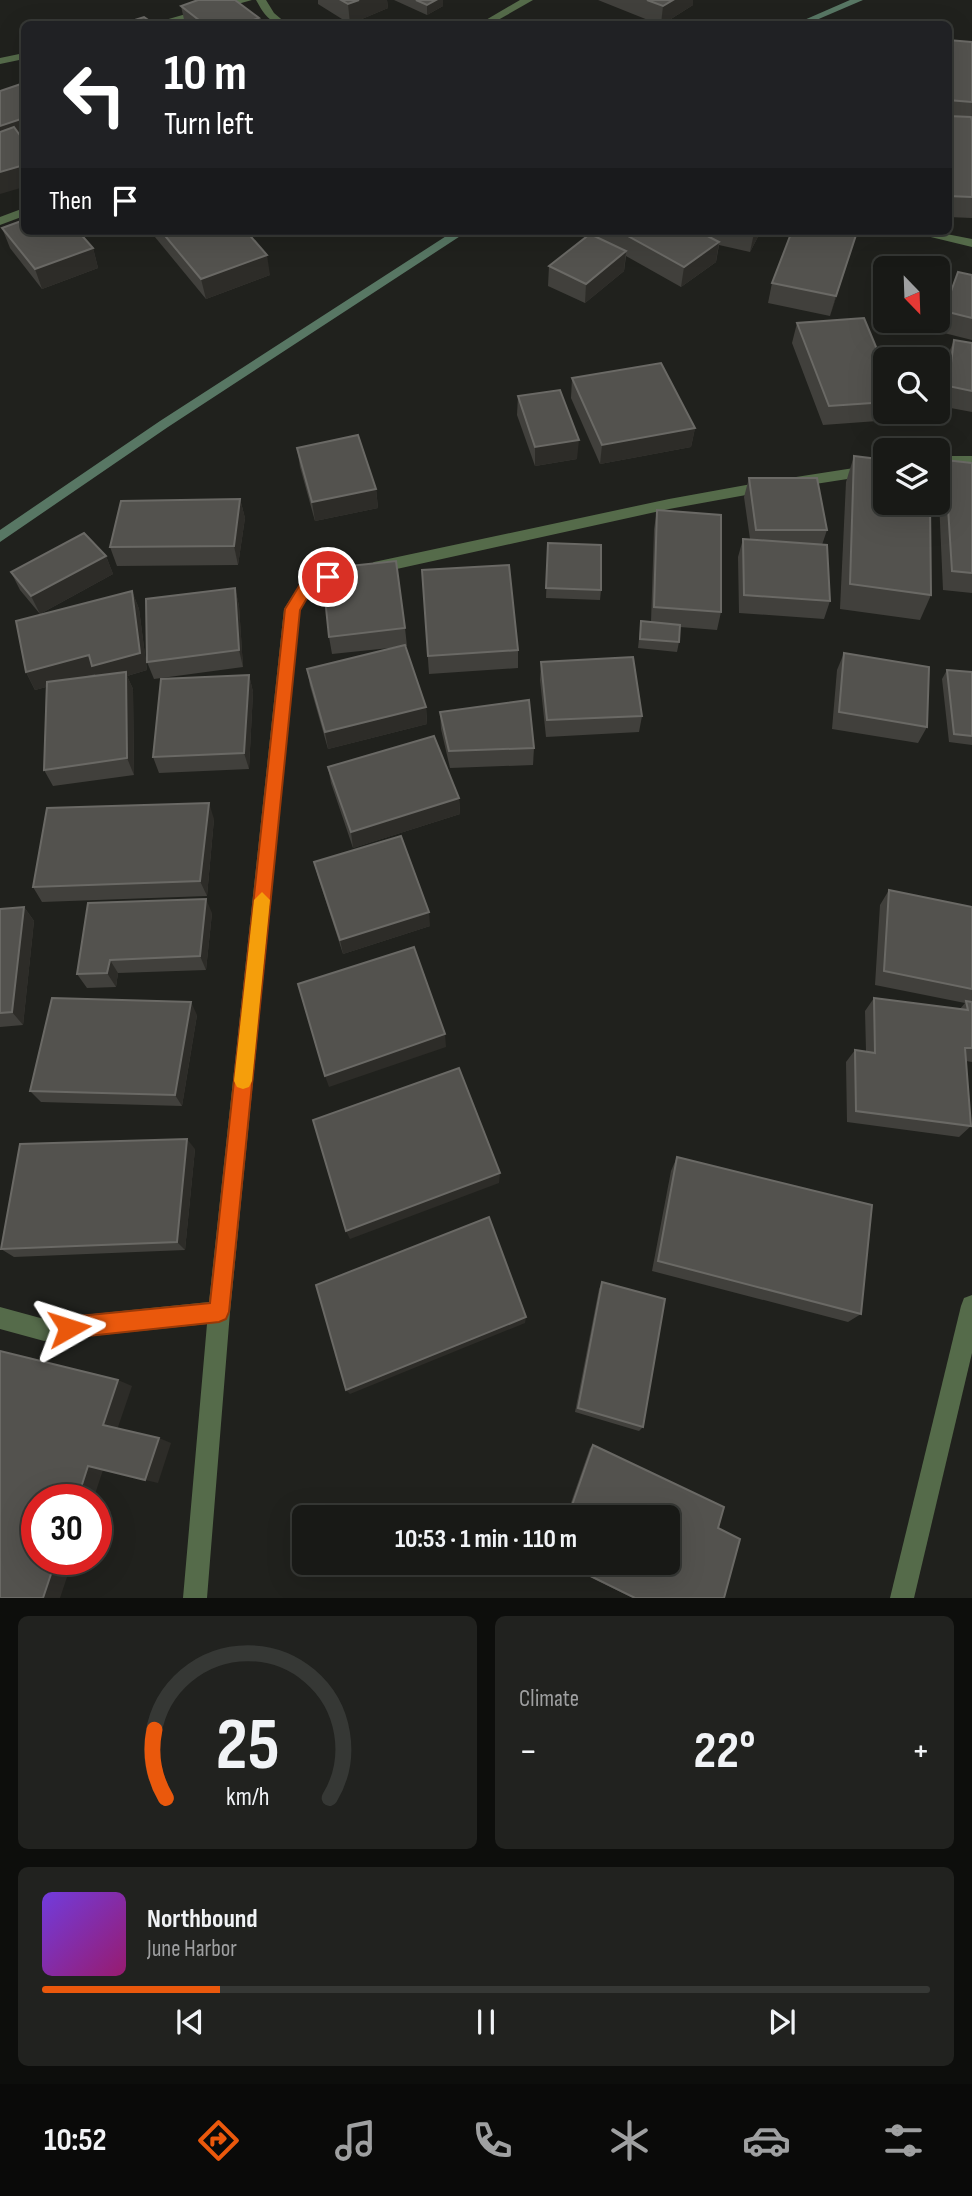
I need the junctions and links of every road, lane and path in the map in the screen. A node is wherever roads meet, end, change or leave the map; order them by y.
1 (247, 0) edge
2 (261, 0) edge
3 (528, 0) edge
4 (167, 21) edge
5 (278, 21) edge
6 (490, 21) edge
7 (21, 57) edge
8 (0, 61) edge
9 (21, 213) edge
10 (0, 221) edge
11 (932, 235) edge
12 (972, 243) edge
13 (950, 461) edge
14 (972, 461) edge
15 (873, 470) edge
16 (972, 1306) edge
17 (219, 1312) junction
18 (0, 1318) edge
19 (195, 1598) edge
20 (902, 1598) edge

1 - 4 street
2 - 5 street
3 - 6 street
7 - 8 street
9 - 10 street
11 - 12 street
13 - 14 street
15 - 17 street
16 - 20 street
17 - 18 street
17 - 19 street

